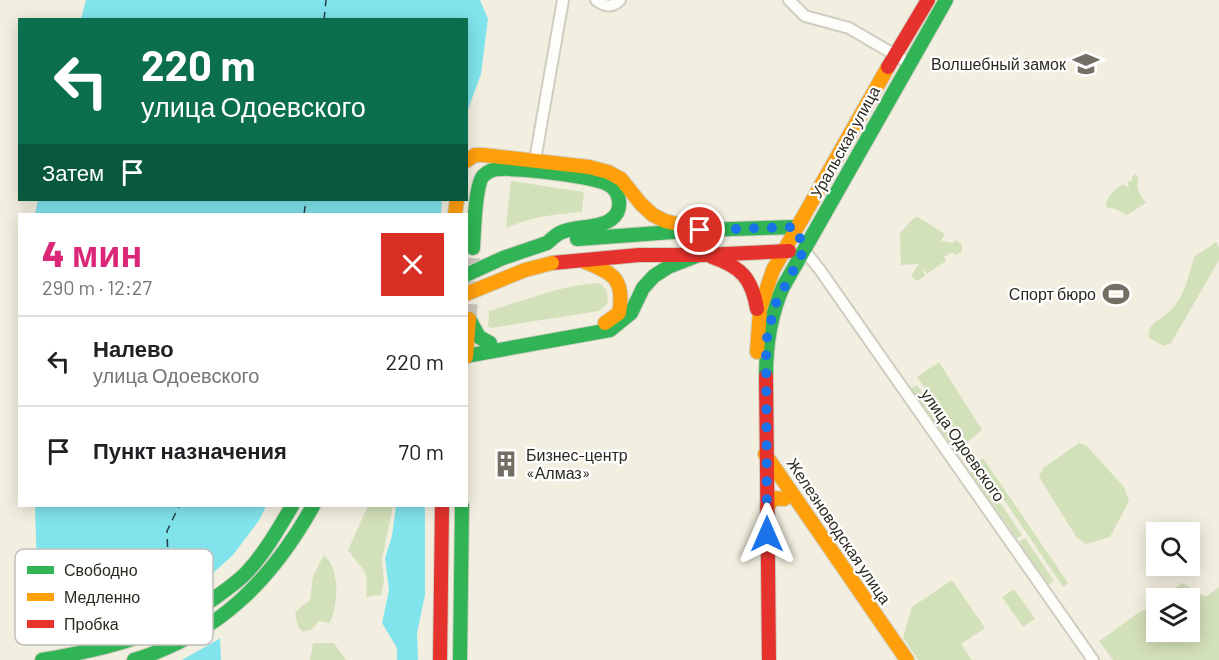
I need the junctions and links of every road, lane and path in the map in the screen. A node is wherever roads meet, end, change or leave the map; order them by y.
1 (563, 0) edge
2 (596, 0) edge
3 (620, 0) edge
4 (789, 0) edge
5 (928, 0) edge
6 (946, 0) edge
7 (896, 55) junction
8 (909, 63) junction
9 (468, 160) edge
10 (535, 160) junction
11 (796, 227) junction
12 (700, 230) junction
13 (547, 243) junction
14 (473, 248) tunnel mouth
15 (804, 250) junction
16 (783, 251) junction
17 (701, 255) junction
18 (579, 260) junction
19 (468, 274) edge
20 (468, 293) edge
21 (758, 318) junction
22 (468, 332) edge
23 (490, 343) junction
24 (468, 346) edge
25 (468, 356) edge
26 (763, 453) junction
27 (767, 474) junction
28 (784, 500) junction
29 (291, 507) edge
30 (312, 507) edge
31 (442, 507) edge
32 (462, 507) edge
33 (767, 507) junction
34 (213, 600) edge
35 (213, 623) edge
36 (120, 645) edge
37 (173, 645) edge
38 (42, 660) edge
39 (134, 660) edge
40 (440, 660) edge
41 (460, 660) edge
42 (761, 660) edge
43 (769, 660) edge
44 (895, 660) edge
45 (907, 660) edge
46 (1093, 660) edge

1 - 10 street
2 - 3 street
4 - 7 street
5 - 7 main road, Уральская улица
6 - 8 main road, Уральская улица
7 - 8 street
7 - 11 main road, Уральская улица
8 - 15 main road, Уральская улица
9 - 10 main road
10 - 12 main road
11 - 12 main road
11 - 15 main road, улица Одоевского
11 - 16 main road, Уральская улица
12 - 13 main road
13 - 14 main road
13 - 19 main road, bridge
15 - 16 main road
15 - 26 main road, Уральская улица
15 - 46 street, улица Одоевского
16 - 17 main road
16 - 21 main road, Уральская улица
17 - 18 main road
17 - 21 main road
17 - 25 main road
18 - 20 main road, bridge
18 - 23 main road
21 - 26 main road, Уральская улица
22 - 23 main road
23 - 24 main road
26 - 27 main road, Железноводская улица
26 - 42 main road, Уральская улица
26 - 45 main road, Железноводская улица
27 - 28 main road, Железноводская улица
27 - 33 main road
28 - 33 main road
28 - 44 main road, Железноводская улица
29 - 34 main road
30 - 35 main road
31 - 40 main road
32 - 41 main road
33 - 43 main road
36 - 38 main road
37 - 39 main road

